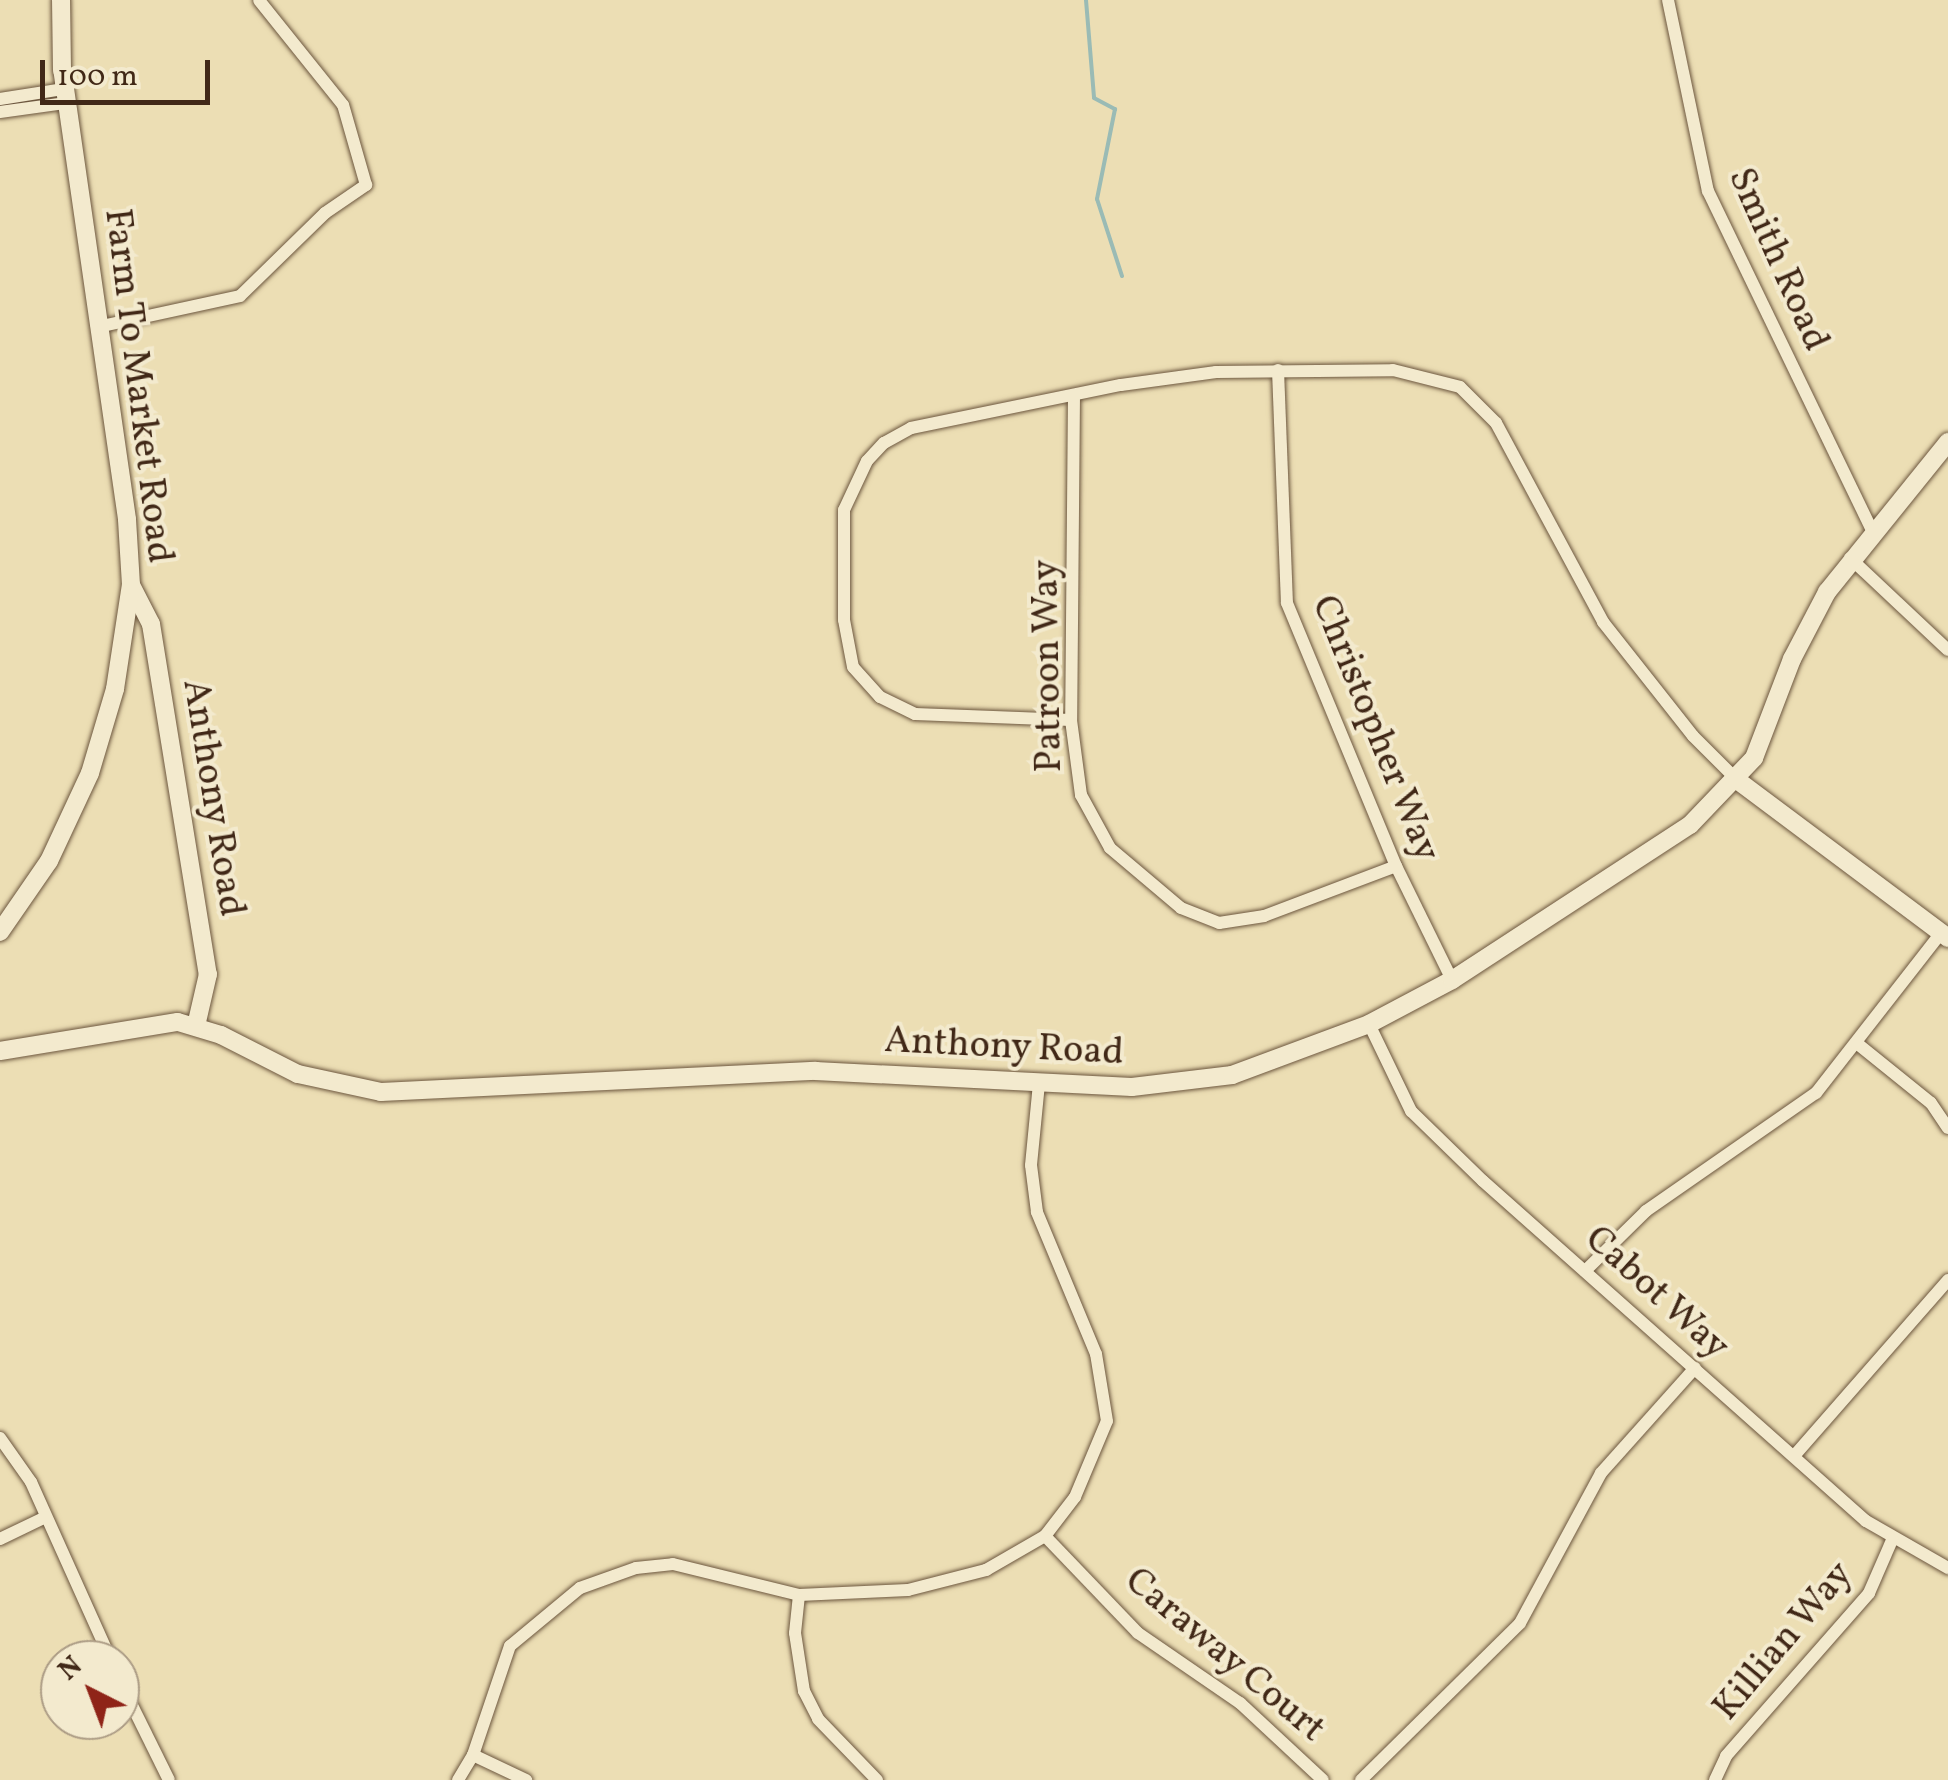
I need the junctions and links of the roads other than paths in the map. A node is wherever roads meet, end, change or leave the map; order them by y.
1 (61, 0) edge
2 (259, 0) edge
3 (1668, 0) edge
4 (65, 96) junction
5 (0, 99) edge
6 (0, 112) edge
7 (97, 327) junction
8 (1278, 370) junction
9 (1074, 395) junction
10 (1948, 442) edge
11 (1872, 530) junction
12 (1850, 558) junction
13 (131, 585) junction
14 (1948, 650) edge
15 (1071, 720) junction
16 (1738, 780) junction
17 (1396, 866) junction
18 (0, 932) edge
19 (1945, 935) edge
20 (1452, 980) junction
21 (1369, 1024) junction
22 (196, 1026) junction
23 (1860, 1045) junction
24 (0, 1051) edge
25 (1040, 1084) junction
26 (1948, 1128) edge
27 (1585, 1271) junction
28 (1948, 1280) edge
29 (1694, 1368) junction
30 (0, 1438) edge
31 (1794, 1456) junction
32 (46, 1517) junction
33 (1045, 1536) junction
34 (0, 1539) edge
35 (1892, 1540) junction
36 (1948, 1568) edge
37 (799, 1594) junction
38 (102, 1640) edge
39 (140, 1721) edge
40 (473, 1755) junction
41 (169, 1780) edge
42 (458, 1780) edge
43 (526, 1780) edge
44 (877, 1780) edge
45 (1323, 1780) edge
46 (1361, 1780) edge
47 (1715, 1780) edge

1 - 4 street, Farm To Market Road
2 - 7 street
3 - 11 street, Smith Road
4 - 5 street
4 - 6 street
4 - 7 street, Farm To Market Road
7 - 13 street, Farm To Market Road
8 - 9 street
8 - 16 street
8 - 17 street, Christopher Way
9 - 15 street, Patroon Way
9 - 15 street
10 - 11 street
11 - 12 street
12 - 14 street
12 - 16 street
13 - 18 street, Farm To Market Road
13 - 22 street, Anthony Road
15 - 17 street, Patroon Way
16 - 19 street
16 - 20 street, Anthony Road
17 - 20 street, Christopher Way
19 - 23 street
20 - 21 street, Anthony Road
21 - 25 street, Anthony Road
21 - 27 street, Cabot Way
22 - 24 street, Anthony Road
22 - 25 street, Anthony Road
23 - 26 street
23 - 27 street
25 - 33 street
27 - 29 street, Cabot Way
28 - 31 street
29 - 31 street, Cabot Way
29 - 46 street
30 - 32 street
31 - 35 street, Cabot Way
32 - 34 street
32 - 38 street
33 - 37 street
33 - 45 street, Caraway Court
35 - 36 street, Cabot Way
35 - 47 street, Killian Way
37 - 40 street
37 - 44 street
39 - 41 street
40 - 42 street
40 - 43 street

